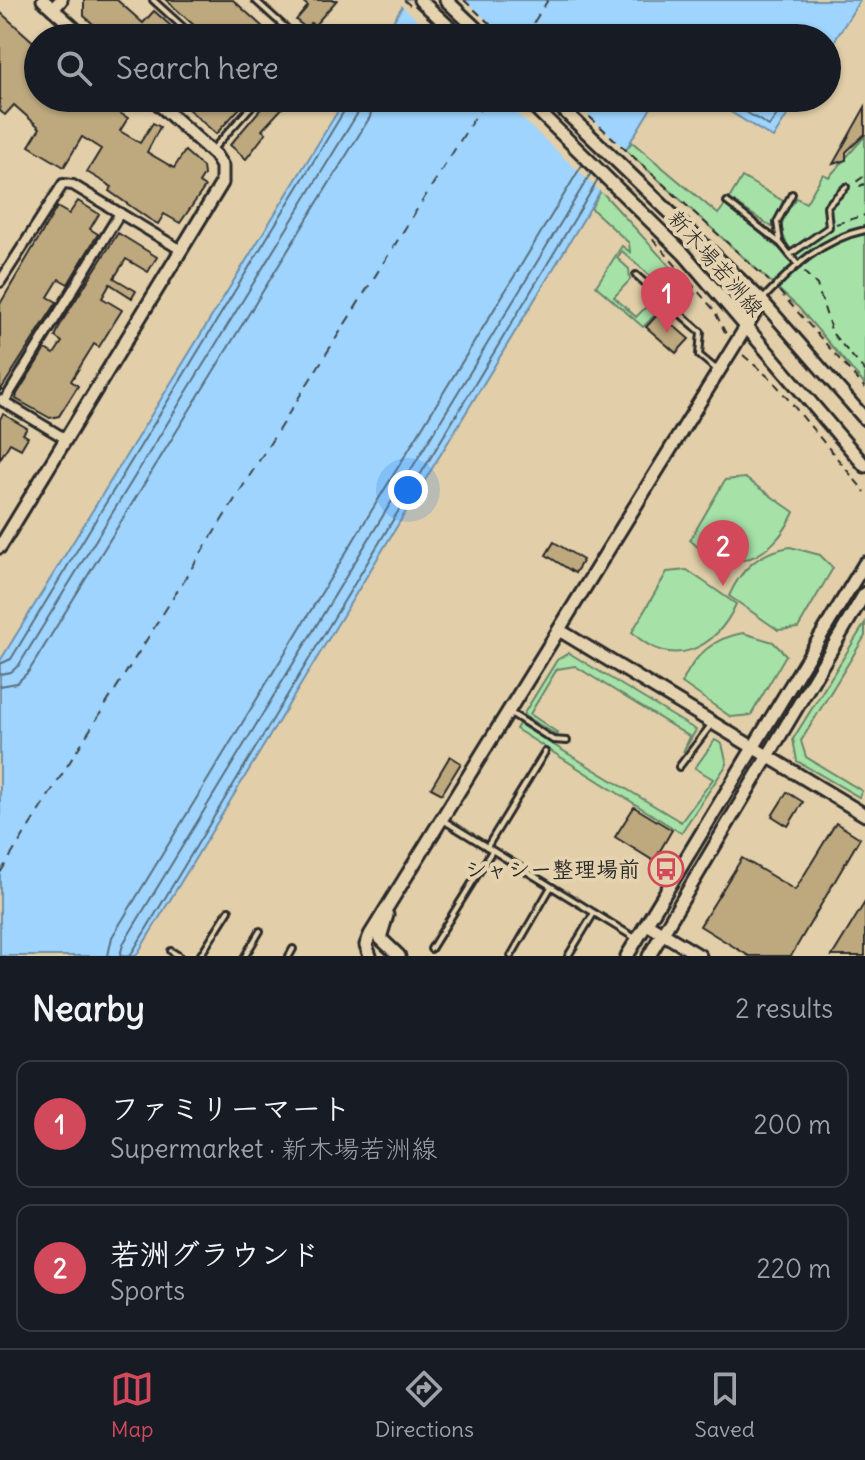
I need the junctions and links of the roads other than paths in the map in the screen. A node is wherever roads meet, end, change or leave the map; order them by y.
1 (43, 0) edge
2 (153, 0) edge
3 (255, 0) edge
4 (420, 0) edge
5 (446, 0) edge
6 (57, 5) edge
7 (73, 24) edge
8 (180, 24) edge
9 (282, 24) edge
10 (446, 24) edge
11 (471, 24) edge
12 (168, 112) edge
13 (246, 112) edge
14 (540, 112) edge
15 (566, 112) edge
16 (211, 151) junction
17 (846, 187) dead end
18 (792, 194) dead end
19 (727, 202) dead end
20 (120, 213) junction
21 (865, 230) edge
22 (781, 244) junction
23 (181, 250) junction
24 (791, 253) junction
25 (798, 265) junction
26 (636, 275) dead end
27 (0, 282) edge
28 (762, 301) junction
29 (745, 326) junction
30 (717, 370) junction
31 (2, 400) edge
32 (865, 419) edge
33 (66, 439) junction
34 (865, 466) edge
35 (0, 547) edge
36 (865, 563) edge
37 (865, 593) edge
38 (559, 630) junction
39 (509, 712) junction
40 (713, 723) junction
41 (567, 741) dead end
42 (753, 748) junction
43 (545, 752) dead end
44 (770, 758) junction
45 (679, 767) dead end
46 (863, 810) edge
47 (443, 820) junction
48 (490, 849) junction
49 (551, 887) junction
50 (229, 910) dead end
51 (388, 911) junction
52 (594, 913) junction
53 (647, 924) junction
54 (260, 931) dead end
55 (662, 933) junction
56 (637, 939) junction
57 (293, 949) dead end
58 (431, 949) dead end
59 (171, 951) dead end
60 (179, 956) edge
61 (200, 956) edge
62 (245, 956) edge
63 (289, 956) edge
64 (370, 956) edge
65 (399, 956) edge
66 (511, 956) edge
67 (568, 956) edge
68 (627, 956) edge
69 (649, 956) edge
70 (700, 956) edge

1 - 6 street
2 - 8 lane
3 - 9 lane
4 - 10 street
5 - 11 street
6 - 7 street
12 - 16 street
13 - 16 lane
14 - 29 street, 新木場若洲線
15 - 28 street, 新木場若洲線
16 - 23 street
17 - 24 lane
18 - 22 lane
19 - 22 lane
20 - 23 street
20 - 27 street
20 - 31 street
21 - 25 lane
22 - 24 lane
23 - 33 street
24 - 25 lane
25 - 28 lane
26 - 30 lane
28 - 29 street
28 - 32 street, 新木場若洲線
29 - 30 street
29 - 34 street, 新木場若洲線
30 - 38 street
31 - 33 street
33 - 35 street
36 - 42 street
37 - 44 street
38 - 39 street
38 - 40 street
39 - 41 lane
39 - 47 street
40 - 42 street
40 - 45 lane
42 - 44 street
42 - 53 street
43 - 48 lane
44 - 46 street
44 - 55 street
47 - 48 lane
47 - 51 street
48 - 49 lane
48 - 58 lane
49 - 52 lane
49 - 66 lane
50 - 61 lane
51 - 64 street
51 - 65 street
52 - 56 lane
52 - 67 lane
53 - 55 street
53 - 56 street
54 - 62 lane
55 - 69 street
55 - 70 street
56 - 68 street
57 - 63 lane
59 - 60 lane

